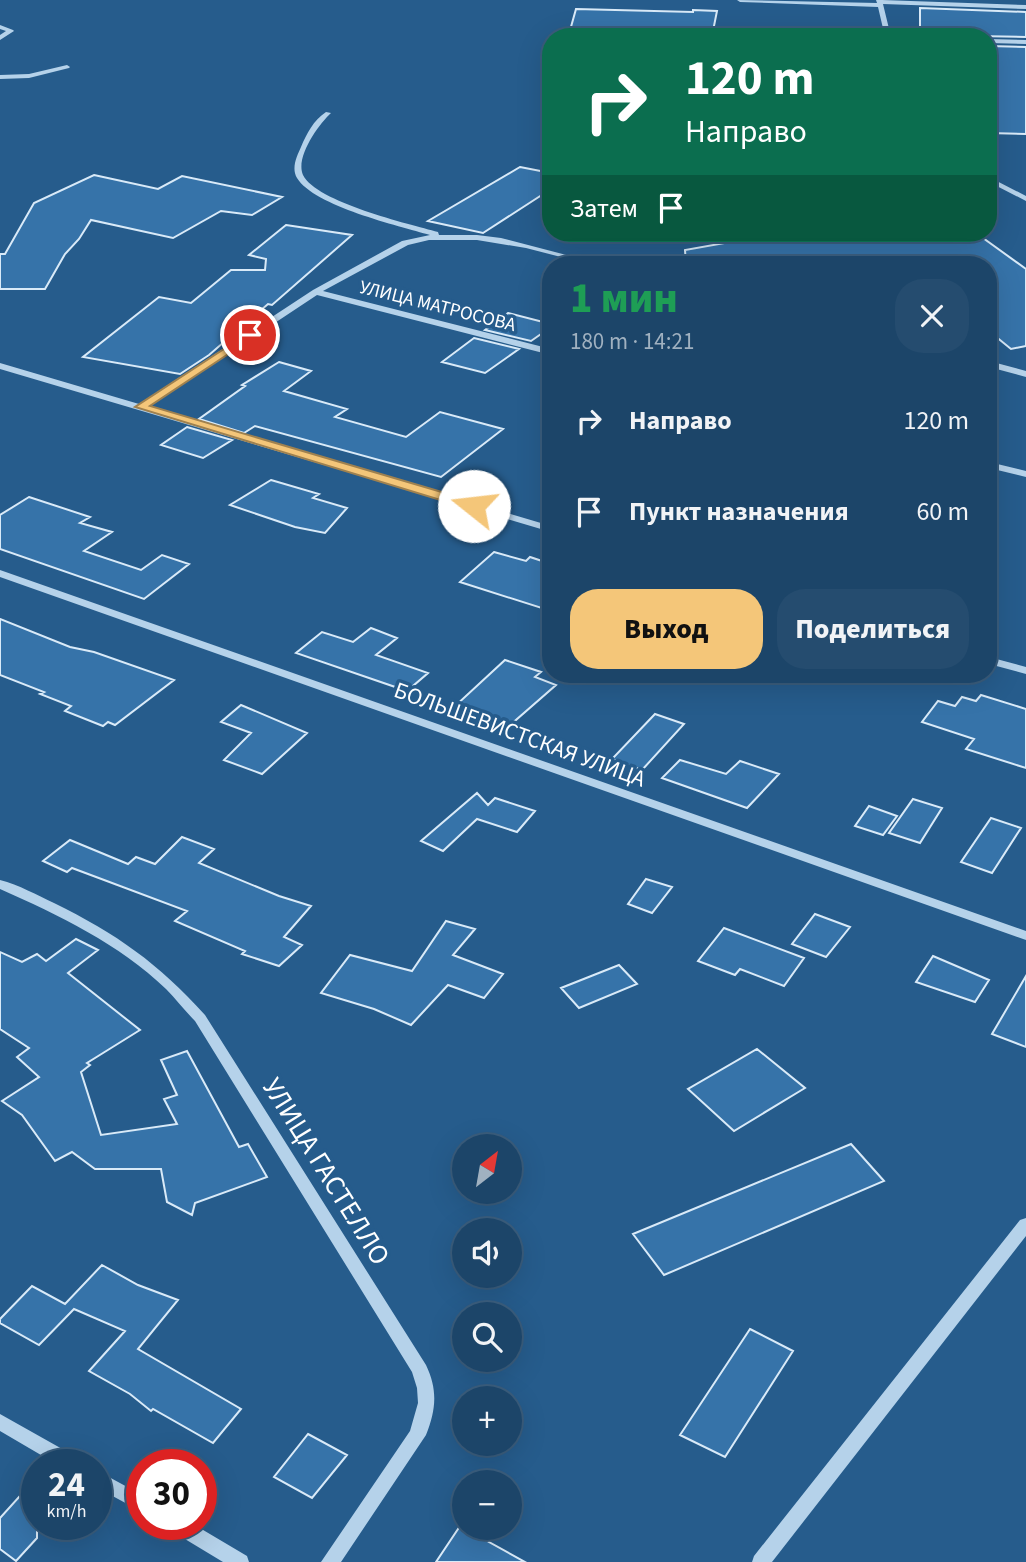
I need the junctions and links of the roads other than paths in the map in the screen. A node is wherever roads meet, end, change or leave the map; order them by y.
1 (740, 0) edge
2 (757, 0) edge
3 (880, 2) edge
4 (1026, 7) edge
5 (0, 27) edge
6 (886, 28) edge
7 (0, 38) edge
8 (997, 41) edge
9 (1026, 42) edge
10 (67, 67) dead end
11 (0, 77) edge
12 (328, 113) dead end
13 (997, 183) edge
14 (1026, 199) edge
15 (438, 235) junction
16 (563, 256) edge
17 (316, 292) junction
18 (542, 350) edge
19 (997, 366) edge
20 (3, 369) edge
21 (1026, 374) edge
22 (141, 407) junction
23 (997, 466) edge
24 (1026, 474) edge
25 (542, 526) edge
26 (0, 573) edge
27 (997, 662) edge
28 (1026, 671) edge
29 (0, 884) edge
30 (1026, 936) edge
31 (1026, 1224) edge
32 (0, 1422) edge
33 (46, 1449) edge
34 (203, 1540) edge
35 (240, 1562) edge
36 (330, 1562) edge
37 (761, 1562) edge

1 - 2 street
2 - 3 street
3 - 4 street
3 - 6 street
5 - 7 street
8 - 9 street
10 - 11 street
12 - 15 street
13 - 14 street
15 - 16 street
15 - 17 street
17 - 18 street, УЛИЦА МАТРОСОВА
17 - 22 street
19 - 21 street
20 - 22 street
22 - 25 street
23 - 24 street
26 - 30 street, БОЛЬШЕВИСТСКАЯ УЛИЦА
27 - 28 street
29 - 36 street, УЛИЦА ГАСТЕЛЛО
31 - 37 street
32 - 33 street
34 - 35 street

